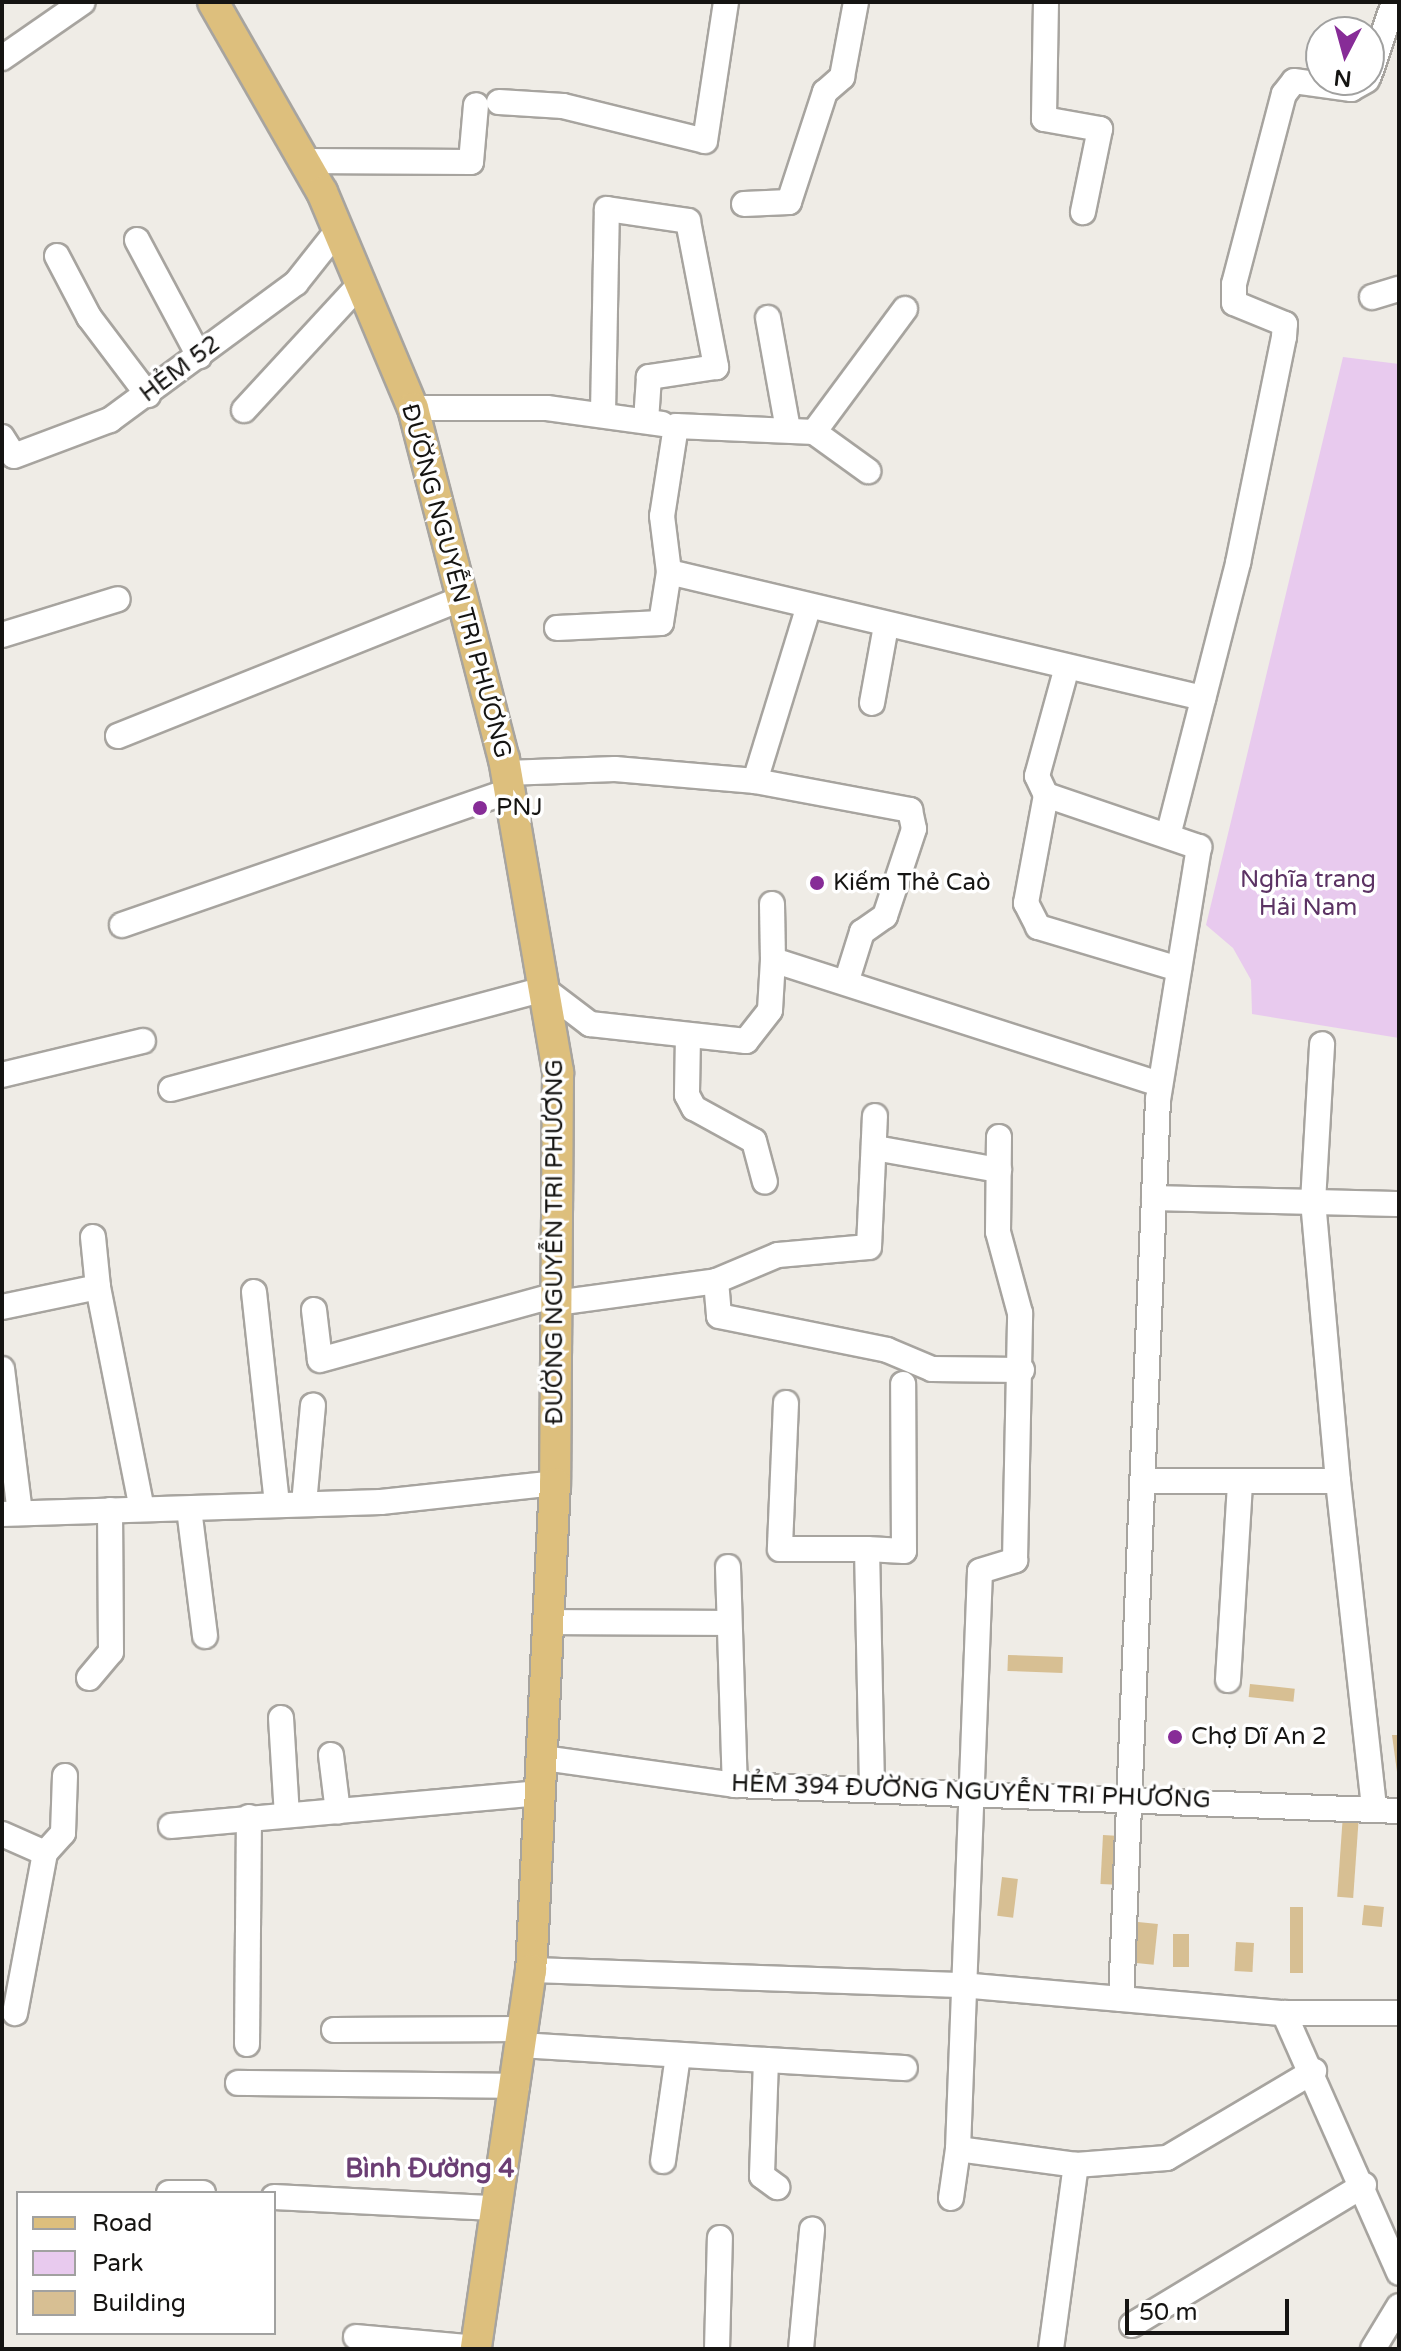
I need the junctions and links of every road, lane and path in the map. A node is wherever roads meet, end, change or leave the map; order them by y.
1 (83, 2) edge
2 (213, 2) edge
3 (726, 2) edge
4 (856, 2) edge
5 (1046, 2) edge
6 (1394, 2) edge
7 (1385, 28) edge
8 (2, 58) edge
9 (1305, 83) edge
10 (303, 161) junction
11 (744, 204) dead end
12 (1083, 212) dead end
13 (338, 230) junction
14 (137, 240) dead end
15 (57, 256) dead end
16 (362, 282) junction
17 (1399, 289) edge
18 (1372, 297) dead end
19 (905, 309) dead end
20 (768, 318) dead end
21 (199, 356) junction
22 (148, 395) junction
23 (413, 408) junction
24 (244, 410) dead end
25 (603, 413) junction
26 (646, 421) junction
27 (676, 426) junction
28 (788, 429) junction
29 (814, 432) junction
30 (2, 437) edge
31 (868, 471) dead end
32 (669, 572) junction
33 (463, 598) junction
34 (118, 599) dead end
35 (808, 609) junction
36 (886, 626) junction
37 (557, 628) dead end
38 (2, 635) edge
39 (1067, 667) junction
40 (1203, 698) junction
41 (872, 703) dead end
42 (118, 736) dead end
43 (755, 781) junction
44 (508, 782) junction
45 (1046, 795) junction
46 (1169, 832) junction
47 (772, 904) dead end
48 (122, 925) dead end
49 (773, 960) junction
50 (1179, 969) junction
51 (846, 983) junction
52 (544, 989) junction
53 (688, 1035) junction
54 (143, 1041) dead end
55 (1322, 1044) dead end
56 (2, 1075) edge
57 (1160, 1084) junction
58 (171, 1089) dead end
59 (875, 1116) dead end
60 (999, 1137) dead end
61 (875, 1148) junction
62 (999, 1170) junction
63 (765, 1182) dead end
64 (1154, 1198) junction
65 (1313, 1202) junction
66 (1399, 1204) edge
67 (93, 1237) dead end
68 (716, 1281) junction
69 (98, 1287) junction
70 (254, 1292) dead end
71 (556, 1299) junction
72 (2, 1307) edge
73 (314, 1310) dead end
74 (2, 1369) edge
75 (1022, 1370) junction
76 (903, 1384) dead end
77 (786, 1403) dead end
78 (313, 1405) dead end
79 (1144, 1481) junction
80 (1240, 1481) junction
81 (1338, 1481) junction
82 (555, 1483) junction
83 (304, 1504) junction
84 (277, 1505) junction
85 (142, 1509) junction
86 (189, 1509) junction
87 (110, 1510) junction
88 (11, 1513) edge
89 (867, 1549) junction
90 (728, 1567) dead end
91 (550, 1622) junction
92 (726, 1623) junction
93 (205, 1636) dead end
94 (89, 1678) dead end
95 (1228, 1680) dead end
96 (281, 1718) dead end
97 (331, 1755) dead end
98 (544, 1758) junction
99 (65, 1776) dead end
100 (735, 1785) junction
101 (872, 1787) junction
102 (974, 1789) junction
103 (540, 1793) junction
104 (1133, 1798) junction
105 (1374, 1809) junction
106 (1399, 1811) edge
107 (338, 1812) junction
108 (287, 1815) junction
109 (249, 1817) junction
110 (171, 1826) dead end
111 (2, 1834) edge
112 (45, 1853) junction
113 (531, 1970) junction
114 (961, 1985) junction
115 (1121, 1999) junction
116 (15, 2013) dead end
117 (1284, 2013) junction
118 (1399, 2013) edge
119 (334, 2030) dead end
120 (522, 2037) junction
121 (247, 2044) dead end
122 (678, 2055) junction
123 (766, 2060) junction
124 (905, 2068) dead end
125 (1314, 2071) junction
126 (238, 2083) dead end
127 (517, 2086) junction
128 (958, 2149) junction
129 (663, 2161) dead end
130 (1076, 2165) junction
131 (1364, 2185) junction
132 (777, 2187) dead end
133 (276, 2197) edge
134 (951, 2198) dead end
135 (494, 2208) junction
136 (812, 2230) dead end
137 (720, 2238) dead end
138 (1399, 2273) edge
139 (1399, 2306) edge
140 (1132, 2325) dead end
141 (356, 2337) dead end
142 (476, 2349) edge
143 (717, 2349) edge
144 (801, 2349) edge
145 (1051, 2349) edge
146 (1373, 2349) edge

1 - 8 street
2 - 10 main road, ĐƯỜNG NGUYỄN TRI PHƯƠNG
3 - 10 street
4 - 11 street
5 - 12 street
6 - 7 street
9 - 40 street
10 - 13 main road, ĐƯỜNG NGUYỄN TRI PHƯƠNG
13 - 16 main road, ĐƯỜNG NGUYỄN TRI PHƯƠNG
13 - 21 street, HẺM 52
14 - 21 street
15 - 22 street
16 - 23 main road, ĐƯỜNG NGUYỄN TRI PHƯƠNG
16 - 24 street
17 - 18 street
19 - 29 street
20 - 28 street
21 - 22 street, HẺM 52
22 - 30 street, HẺM 52
23 - 25 street
23 - 33 main road, ĐƯỜNG NGUYỄN TRI PHƯƠNG
25 - 26 street
25 - 26 street
26 - 27 street
27 - 28 street
27 - 32 street
28 - 29 street
29 - 31 street
32 - 35 street
32 - 37 street
33 - 42 street
33 - 44 main road, ĐƯỜNG NGUYỄN TRI PHƯƠNG
34 - 38 street
35 - 36 street
35 - 43 street
36 - 39 street
36 - 41 street
39 - 40 street
39 - 45 street
40 - 46 street
43 - 44 street
43 - 51 street
44 - 48 street
44 - 52 main road, ĐƯỜNG NGUYỄN TRI PHƯƠNG
45 - 46 street
45 - 50 street
46 - 50 street
47 - 49 street
49 - 51 street
49 - 53 street
50 - 57 street
51 - 57 street
52 - 53 street
52 - 58 street
52 - 71 main road, ĐƯỜNG NGUYỄN TRI PHƯƠNG
53 - 63 street
54 - 56 street
55 - 65 street
57 - 64 street
59 - 61 street
60 - 62 street
61 - 62 street
61 - 68 street
62 - 75 street
64 - 65 street
64 - 79 street
65 - 66 street
65 - 81 street
67 - 69 street
68 - 71 street
68 - 75 street
69 - 72 street
69 - 85 street
70 - 84 street
71 - 73 street
71 - 82 main road, ĐƯỜNG NGUYỄN TRI PHƯƠNG
74 - 88 street
75 - 102 street
76 - 89 street
77 - 89 street
78 - 83 street
79 - 80 street
79 - 104 street
80 - 81 street
80 - 95 street
81 - 105 street
82 - 83 street
82 - 91 main road, ĐƯỜNG NGUYỄN TRI PHƯƠNG
83 - 84 street
84 - 86 street
85 - 86 street
85 - 87 street
86 - 93 street
87 - 88 street
87 - 94 street
89 - 101 street
90 - 92 street
91 - 92 street
91 - 98 main road, ĐƯỜNG NGUYỄN TRI PHƯƠNG
92 - 100 street
96 - 108 street
97 - 107 street
98 - 100 street, HẺM 394 ĐƯỜNG NGUYỄN TRI PHƯƠNG
98 - 103 main road, ĐƯỜNG NGUYỄN TRI PHƯƠNG
99 - 112 street
100 - 101 street, HẺM 394 ĐƯỜNG NGUYỄN TRI PHƯƠNG
101 - 102 street, HẺM 394 ĐƯỜNG NGUYỄN TRI PHƯƠNG
102 - 104 street, HẺM 394 ĐƯỜNG NGUYỄN TRI PHƯƠNG
102 - 114 street
103 - 107 street
103 - 113 main road, ĐƯỜNG NGUYỄN TRI PHƯƠNG
104 - 105 street, HẺM 394 ĐƯỜNG NGUYỄN TRI PHƯƠNG
104 - 115 street
105 - 106 street, HẺM 394 ĐƯỜNG NGUYỄN TRI PHƯƠNG
107 - 108 street
108 - 109 street
109 - 110 street
109 - 121 street
111 - 112 street
112 - 116 street
113 - 114 street
113 - 120 main road, ĐƯỜNG NGUYỄN TRI PHƯƠNG
114 - 115 street
114 - 128 street
115 - 117 street
117 - 118 street
117 - 125 street
119 - 120 street
120 - 122 street
120 - 127 main road, ĐƯỜNG NGUYỄN TRI PHƯƠNG
122 - 123 street
122 - 129 street
123 - 124 street
123 - 132 street
125 - 130 street
125 - 131 street
126 - 127 street
127 - 135 main road, ĐƯỜNG NGUYỄN TRI PHƯƠNG
128 - 130 street
128 - 134 street
130 - 145 street
131 - 138 street
131 - 140 street
133 - 135 street
135 - 142 main road, ĐƯỜNG NGUYỄN TRI PHƯƠNG
136 - 144 street
137 - 143 street
139 - 146 street
141 - 142 street

